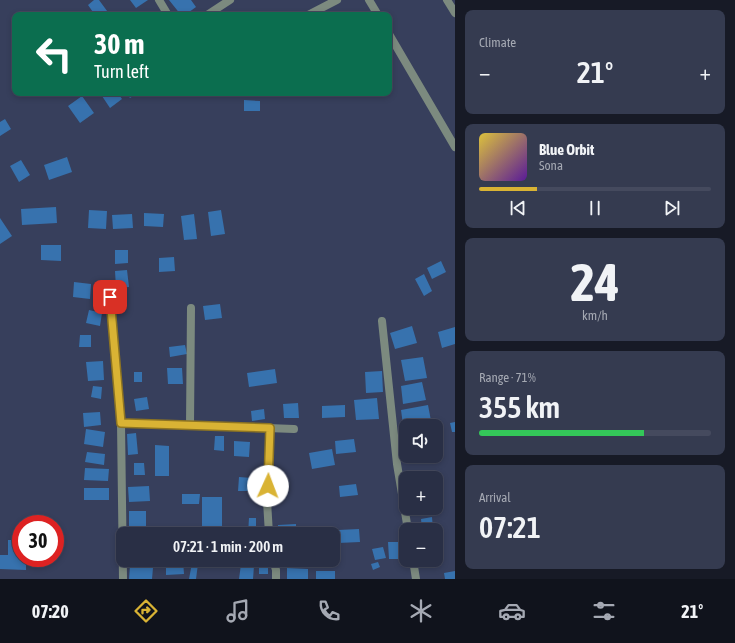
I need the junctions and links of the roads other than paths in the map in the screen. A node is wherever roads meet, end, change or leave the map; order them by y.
1 (159, 0) edge
2 (230, 0) edge
3 (337, 0) edge
4 (369, 0) edge
5 (447, 0) edge
6 (166, 12) edge
7 (212, 12) edge
8 (314, 12) edge
9 (376, 12) edge
10 (455, 13) edge
11 (392, 39) edge
12 (455, 147) edge
13 (110, 297) dead end
14 (191, 308) dead end
15 (382, 321) dead end
16 (121, 423) junction
17 (190, 425) junction
18 (270, 428) junction
19 (294, 429) dead end
20 (407, 523) edge
21 (269, 527) edge
22 (275, 567) edge
23 (414, 567) edge
24 (123, 579) edge
25 (276, 579) edge
26 (416, 579) edge

1 - 6 street
2 - 7 street
3 - 8 street
4 - 9 street
5 - 10 street
11 - 12 street
13 - 16 street
14 - 17 street
15 - 20 street
16 - 17 street
16 - 24 street
17 - 18 street
18 - 19 street
18 - 21 street
22 - 25 street
23 - 26 street

